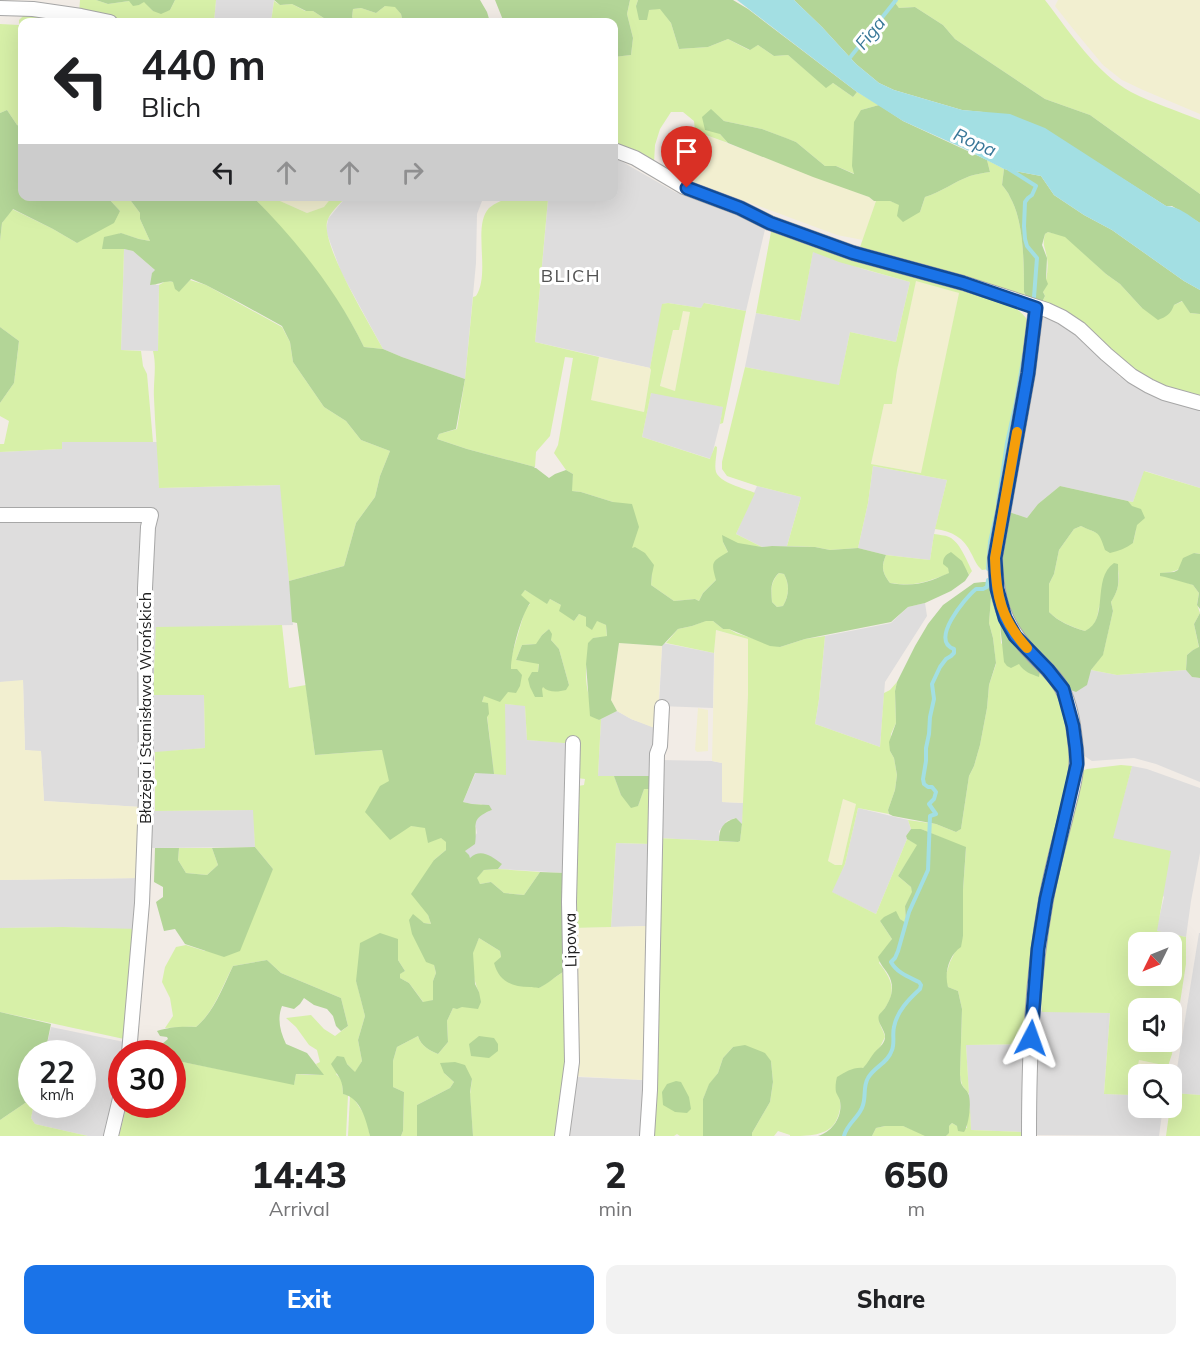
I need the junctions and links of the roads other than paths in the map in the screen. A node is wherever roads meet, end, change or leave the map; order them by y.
1 (0, 8) edge
2 (91, 18) edge
3 (618, 152) edge
4 (1036, 308) junction
5 (1200, 403) edge
6 (0, 515) edge
7 (662, 707) dead end
8 (573, 743) dead end
9 (131, 1040) edge
10 (115, 1118) edge
11 (111, 1136) edge
12 (562, 1136) edge
13 (647, 1136) edge
14 (1029, 1136) edge

1 - 2 street
3 - 4 street
4 - 5 street
4 - 14 street
6 - 9 street, Błażeja i Stanisława Wrońskich
7 - 13 street
8 - 12 street, Lipowa
10 - 11 street

